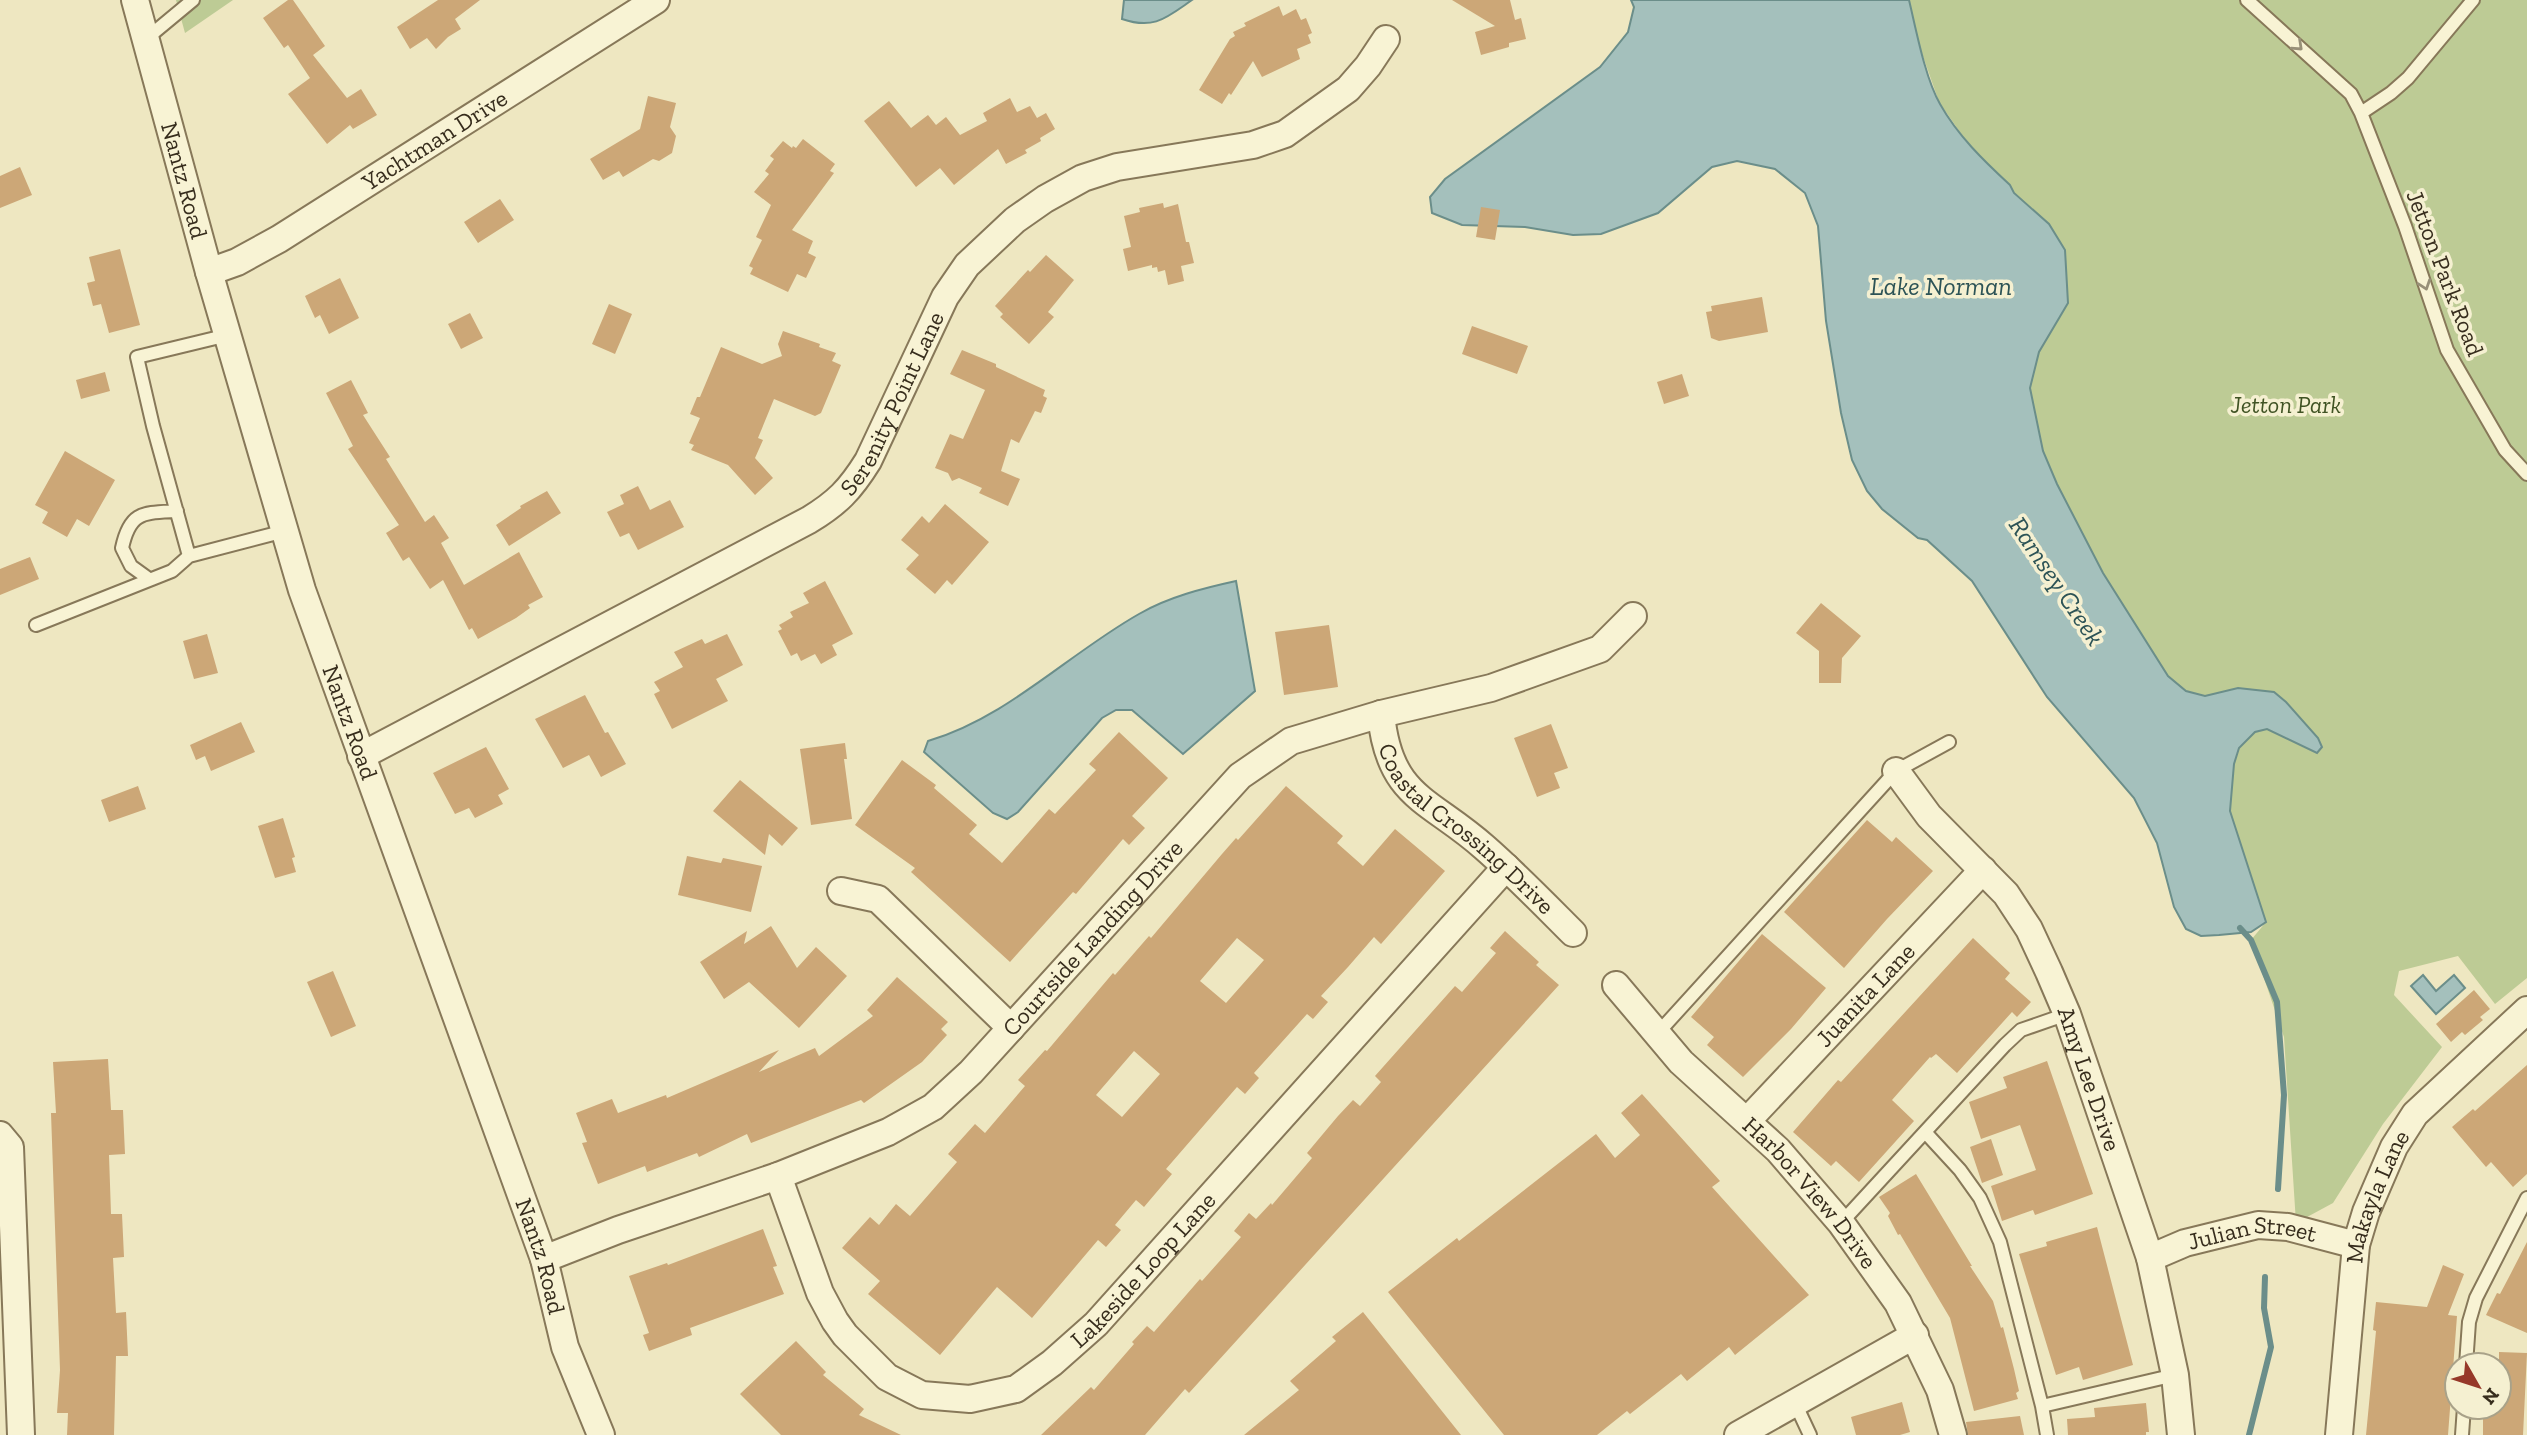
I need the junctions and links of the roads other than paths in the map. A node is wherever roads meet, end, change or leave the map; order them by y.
1 (135, 0) edge
2 (193, 0) edge
3 (656, 0) edge
4 (2247, 0) edge
5 (2473, 0) edge
6 (146, 39) junction
7 (1387, 39) dead end
8 (2361, 113) junction
9 (209, 272) junction
10 (228, 335) junction
11 (2527, 474) edge
12 (177, 510) junction
13 (285, 531) junction
14 (190, 556) junction
15 (149, 579) junction
16 (1633, 615) dead end
17 (36, 625) dead end
18 (1381, 713) junction
19 (1949, 742) dead end
20 (361, 756) junction
21 (1896, 771) junction
22 (1506, 867) junction
23 (1983, 870) junction
24 (841, 891) dead end
25 (1573, 933) dead end
26 (1616, 985) dead end
27 (2527, 1010) edge
28 (2067, 1014) junction
29 (1011, 1028) junction
30 (1656, 1034) junction
31 (1747, 1121) junction
32 (1925, 1132) junction
33 (0, 1135) edge
34 (778, 1176) junction
35 (2527, 1198) edge
36 (1841, 1223) junction
37 (2356, 1245) junction
38 (2150, 1258) junction
39 (544, 1259) junction
40 (8, 1284) edge
41 (1915, 1335) junction
42 (2467, 1351) edge
43 (2175, 1375) junction
44 (1795, 1403) junction
45 (2042, 1406) junction
46 (21, 1435) edge
47 (601, 1435) edge
48 (1738, 1435) edge
49 (1810, 1435) edge
50 (1953, 1435) edge
51 (2047, 1435) edge
52 (2181, 1435) edge
53 (2339, 1435) edge

1 - 6 street, Nantz Road
2 - 6 lane
3 - 9 street, Yachtman Drive
4 -> 8 lane, Jetton Park Road
5 - 8 lane
6 - 9 street, Nantz Road
7 - 20 street, Serenity Point Lane
8 -> 11 lane, Jetton Park Road
9 - 10 street, Nantz Road
10 - 12 lane
10 - 13 street, Nantz Road
12 - 14 lane
12 - 15 lane
13 - 14 lane
13 - 20 street, Nantz Road
14 - 15 lane
15 - 17 lane
16 - 18 street, Courtside Landing Drive
18 - 22 street, Coastal Crossing Drive
18 - 29 street, Courtside Landing Drive
19 - 21 lane
20 - 39 street, Nantz Road
21 - 23 street, Amy Lee Drive
21 - 30 lane
22 - 25 street, Coastal Crossing Drive
22 - 34 street, Lakeside Loop Lane
23 - 28 street, Amy Lee Drive
23 - 31 street, Juanita Lane
24 - 29 street
26 - 30 street, Harbor View Drive
27 - 37 street, Makayla Lane
28 - 32 lane
28 - 38 street, Amy Lee Drive
29 - 34 street, Courtside Landing Drive
30 - 31 street, Harbor View Drive
31 - 36 street, Harbor View Drive
32 - 36 lane
32 - 45 lane
33 - 40 street
34 - 39 street, Courtside Landing Drive
35 - 42 lane
36 - 41 street, Harbor View Drive
37 - 38 street, Julian Street
37 - 53 street, Makayla Lane
38 - 43 street, Amy Lee Drive
39 - 47 street, Nantz Road
40 - 46 street
41 - 44 street
41 - 50 street, Harbor View Drive
43 - 45 lane
43 - 52 street, Amy Lee Drive
44 - 48 street
44 - 49 lane
45 - 51 lane

